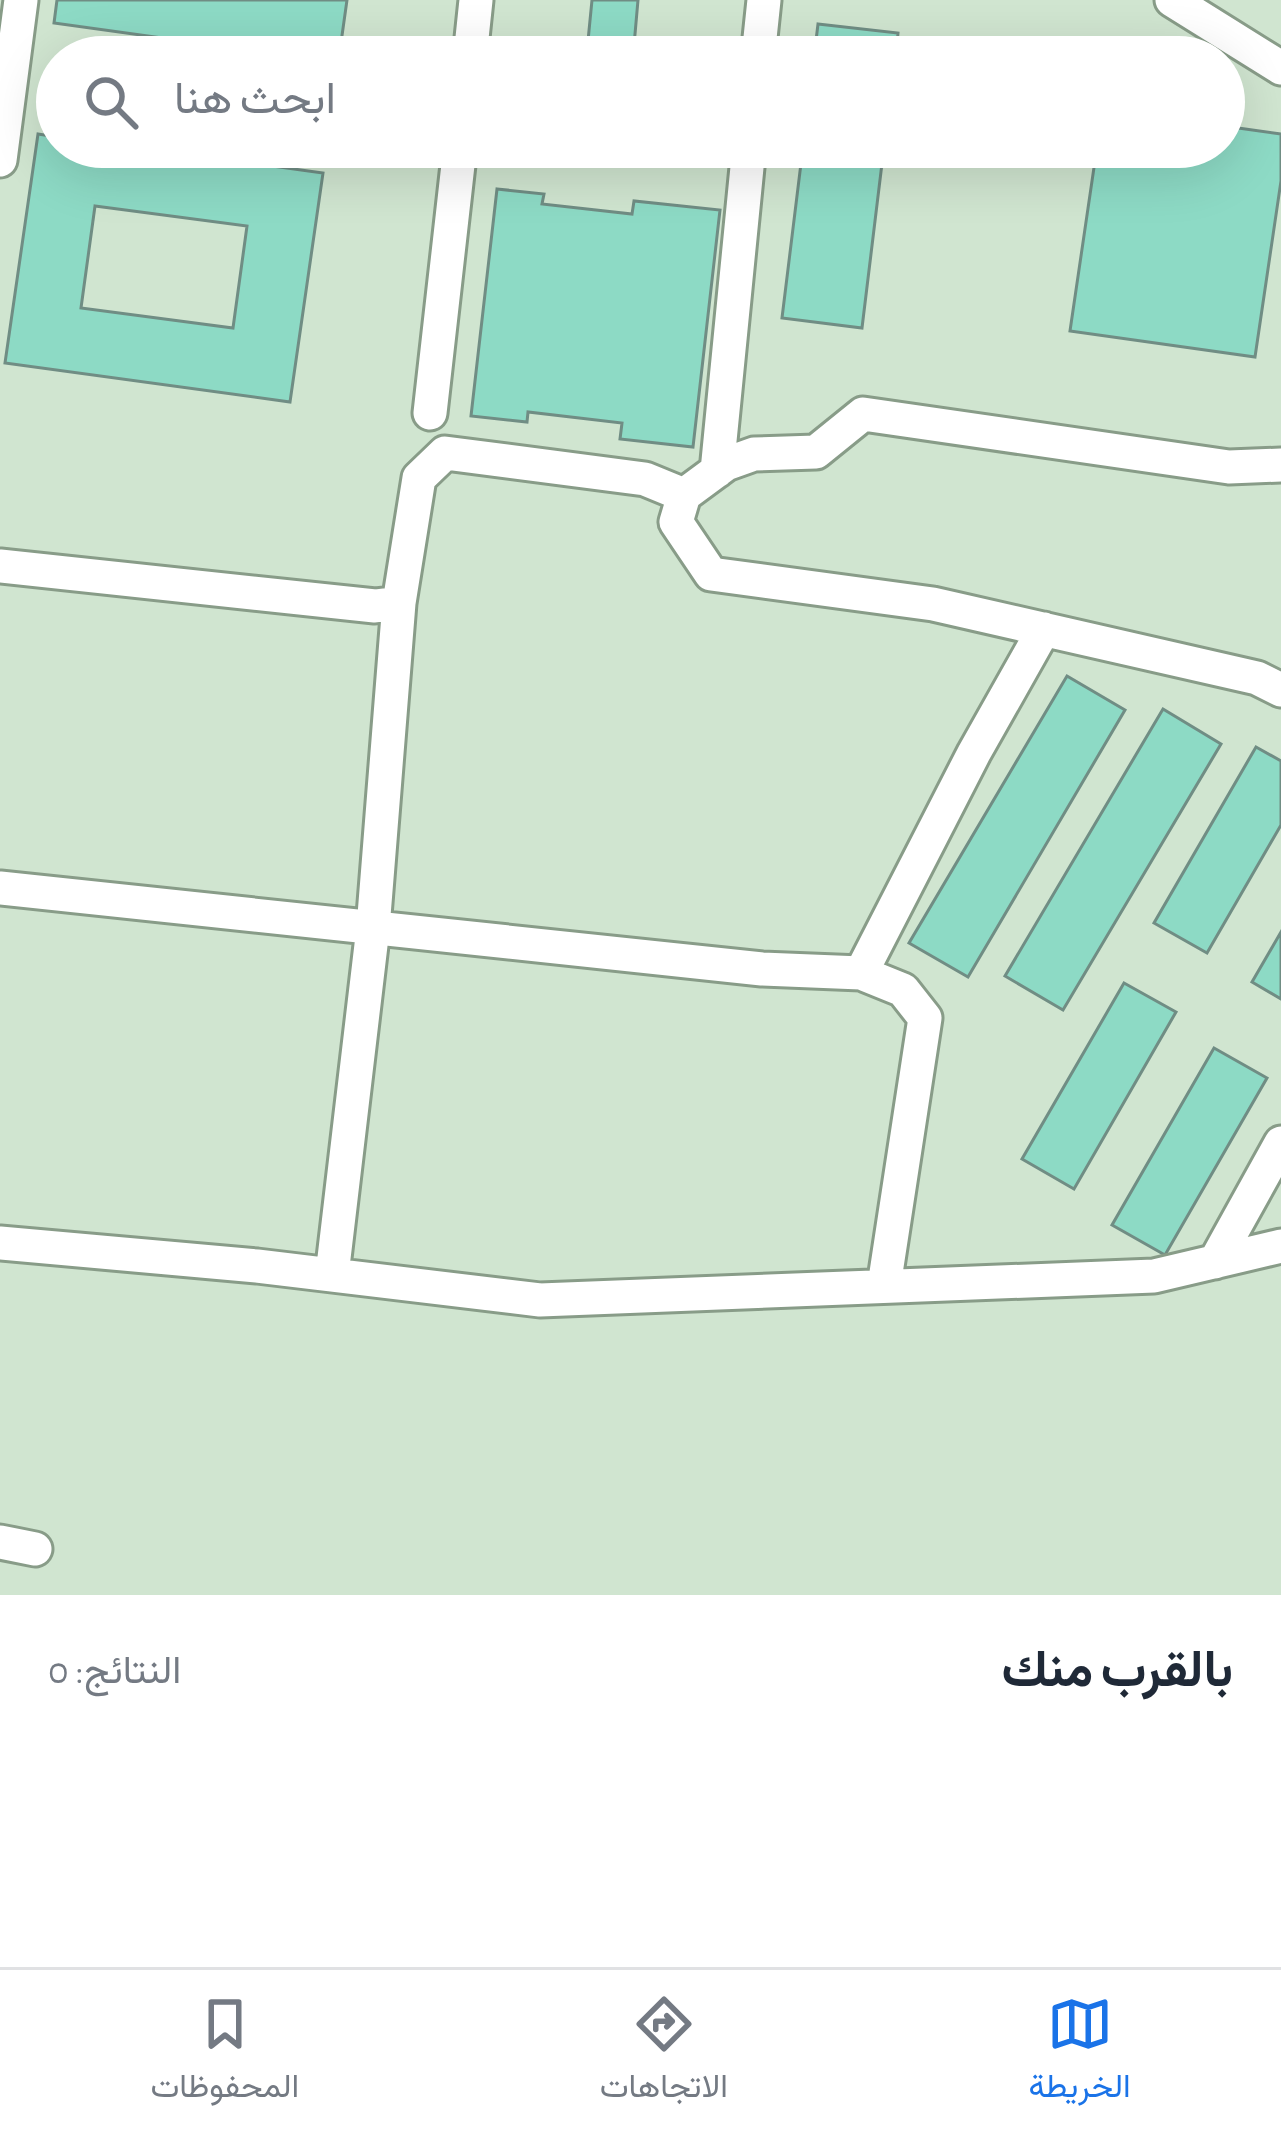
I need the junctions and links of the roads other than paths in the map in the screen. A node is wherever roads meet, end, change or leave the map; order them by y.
1 (21, 0) edge
2 (476, 0) edge
3 (764, 0) edge
4 (1172, 0) edge
5 (472, 36) edge
6 (760, 36) edge
7 (1230, 36) edge
8 (1245, 46) edge
9 (1281, 68) edge
10 (6, 69) edge
11 (0, 160) edge
12 (458, 168) edge
13 (747, 168) edge
14 (430, 413) dead end
15 (1281, 465) edge
16 (717, 470) junction
17 (684, 495) junction
18 (0, 566) edge
19 (399, 603) junction
20 (1044, 629) junction
21 (1281, 690) edge
22 (0, 888) edge
23 (373, 928) junction
24 (861, 974) junction
25 (1281, 1143) edge
26 (0, 1243) edge
27 (1281, 1246) edge
28 (1215, 1262) junction
29 (332, 1275) junction
30 (884, 1286) junction
31 (0, 1542) edge
32 (35, 1549) dead end

1 - 10 street
2 - 5 street
3 - 6 street
4 - 7 street
8 - 9 street
10 - 11 street
12 - 14 street
13 - 16 street
15 - 16 street
16 - 17 street
17 - 19 street
17 - 20 street
18 - 19 street
19 - 23 street
20 - 21 street
20 - 24 street
22 - 23 street
23 - 24 street
23 - 29 street
24 - 30 street
25 - 28 street
26 - 29 street
27 - 28 street
28 - 30 street
29 - 30 street
31 - 32 street

